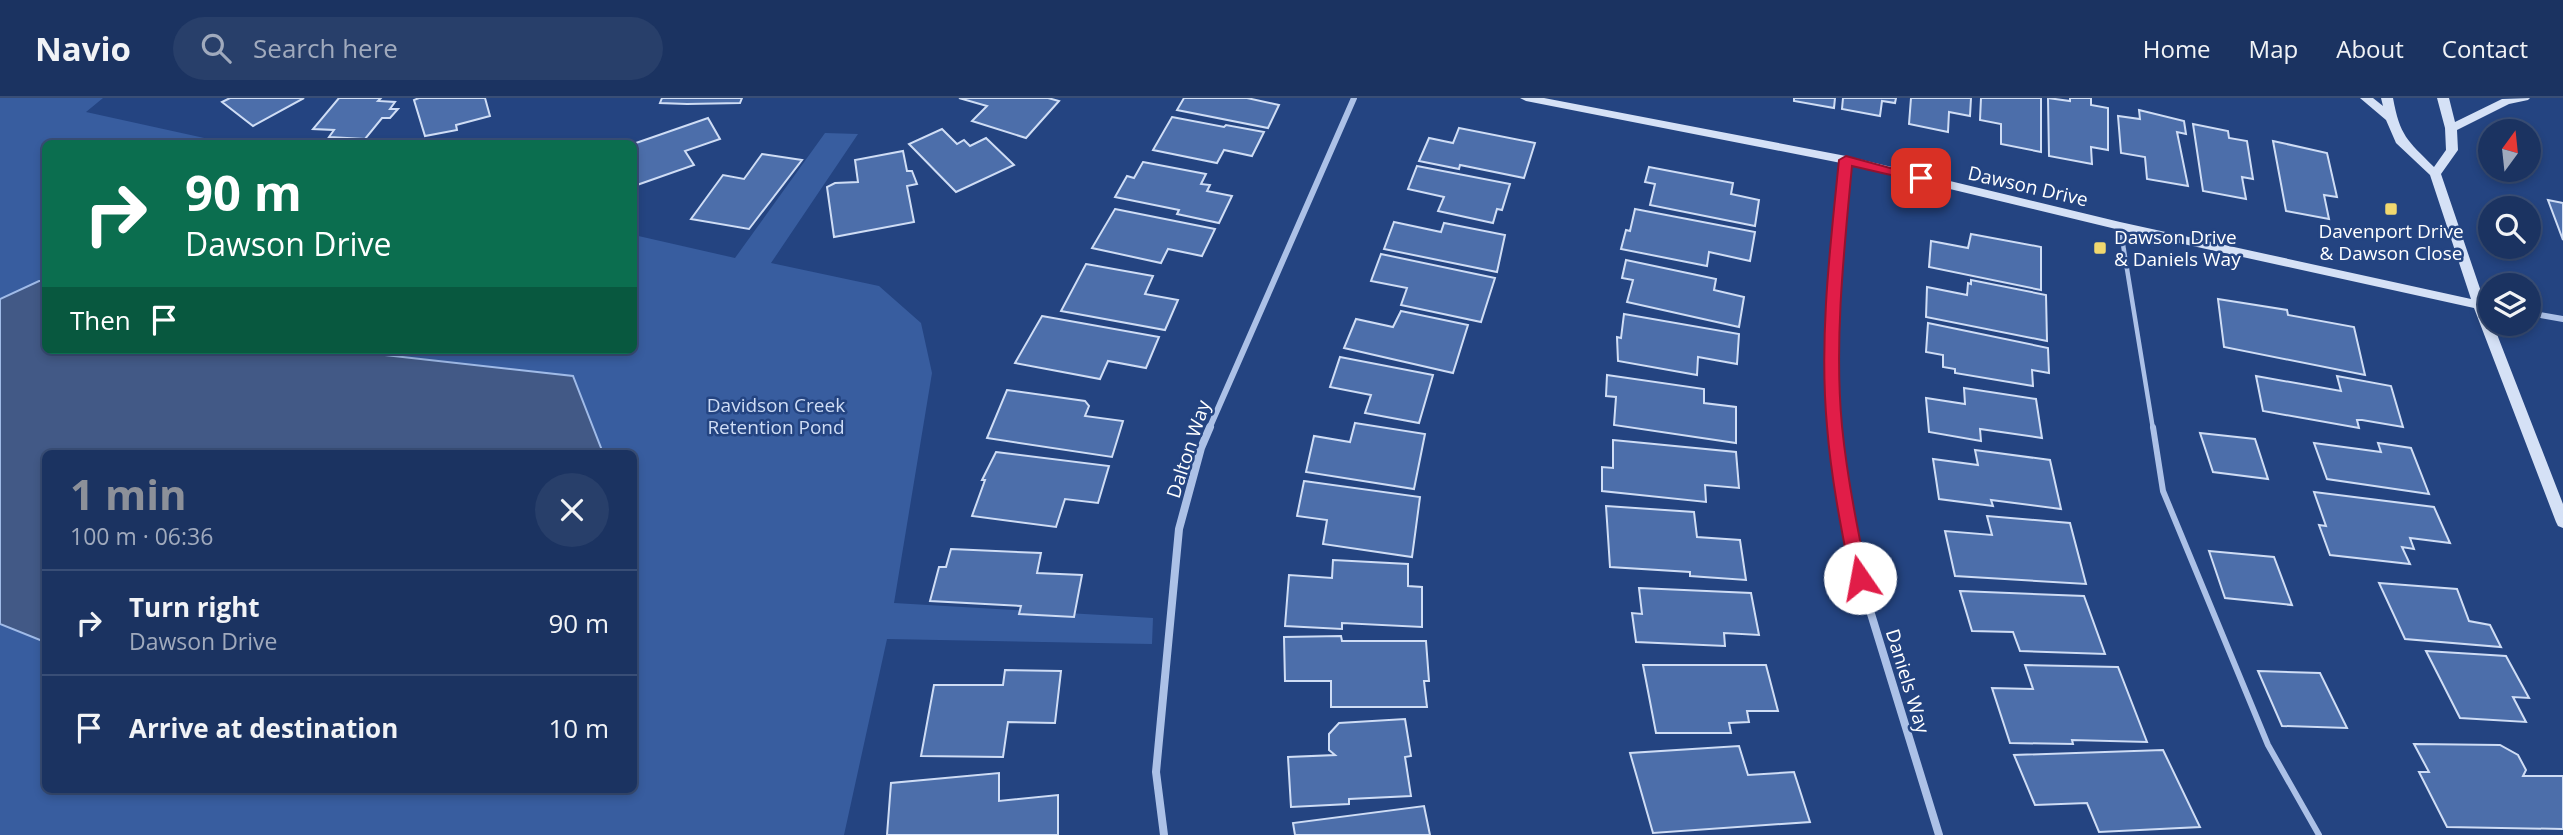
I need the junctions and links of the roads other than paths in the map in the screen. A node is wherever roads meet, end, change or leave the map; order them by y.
1 (1354, 98) edge
2 (1526, 98) edge
3 (2366, 98) edge
4 (2387, 98) edge
5 (2443, 98) edge
6 (2525, 98) edge
7 (2391, 118) junction
8 (2451, 128) junction
9 (1846, 160) junction
10 (2435, 174) junction
11 (2120, 226) junction
12 (2478, 287) edge
13 (2478, 303) edge
14 (2541, 315) edge
15 (2563, 319) edge
16 (2496, 336) edge
17 (2563, 522) edge
18 (1164, 835) edge
19 (1938, 835) edge
20 (2319, 835) edge

1 - 18 street, Dalton Way
2 - 9 street, Dawson Drive
3 - 7 street
4 - 7 street
5 - 8 street
6 - 8 street
7 - 10 street
8 - 10 street
9 - 11 street, Dawson Drive
9 - 19 street, Daniels Way
10 - 12 street
11 - 13 street, Dawson Drive
11 - 20 lane
14 - 15 street
16 - 17 street

